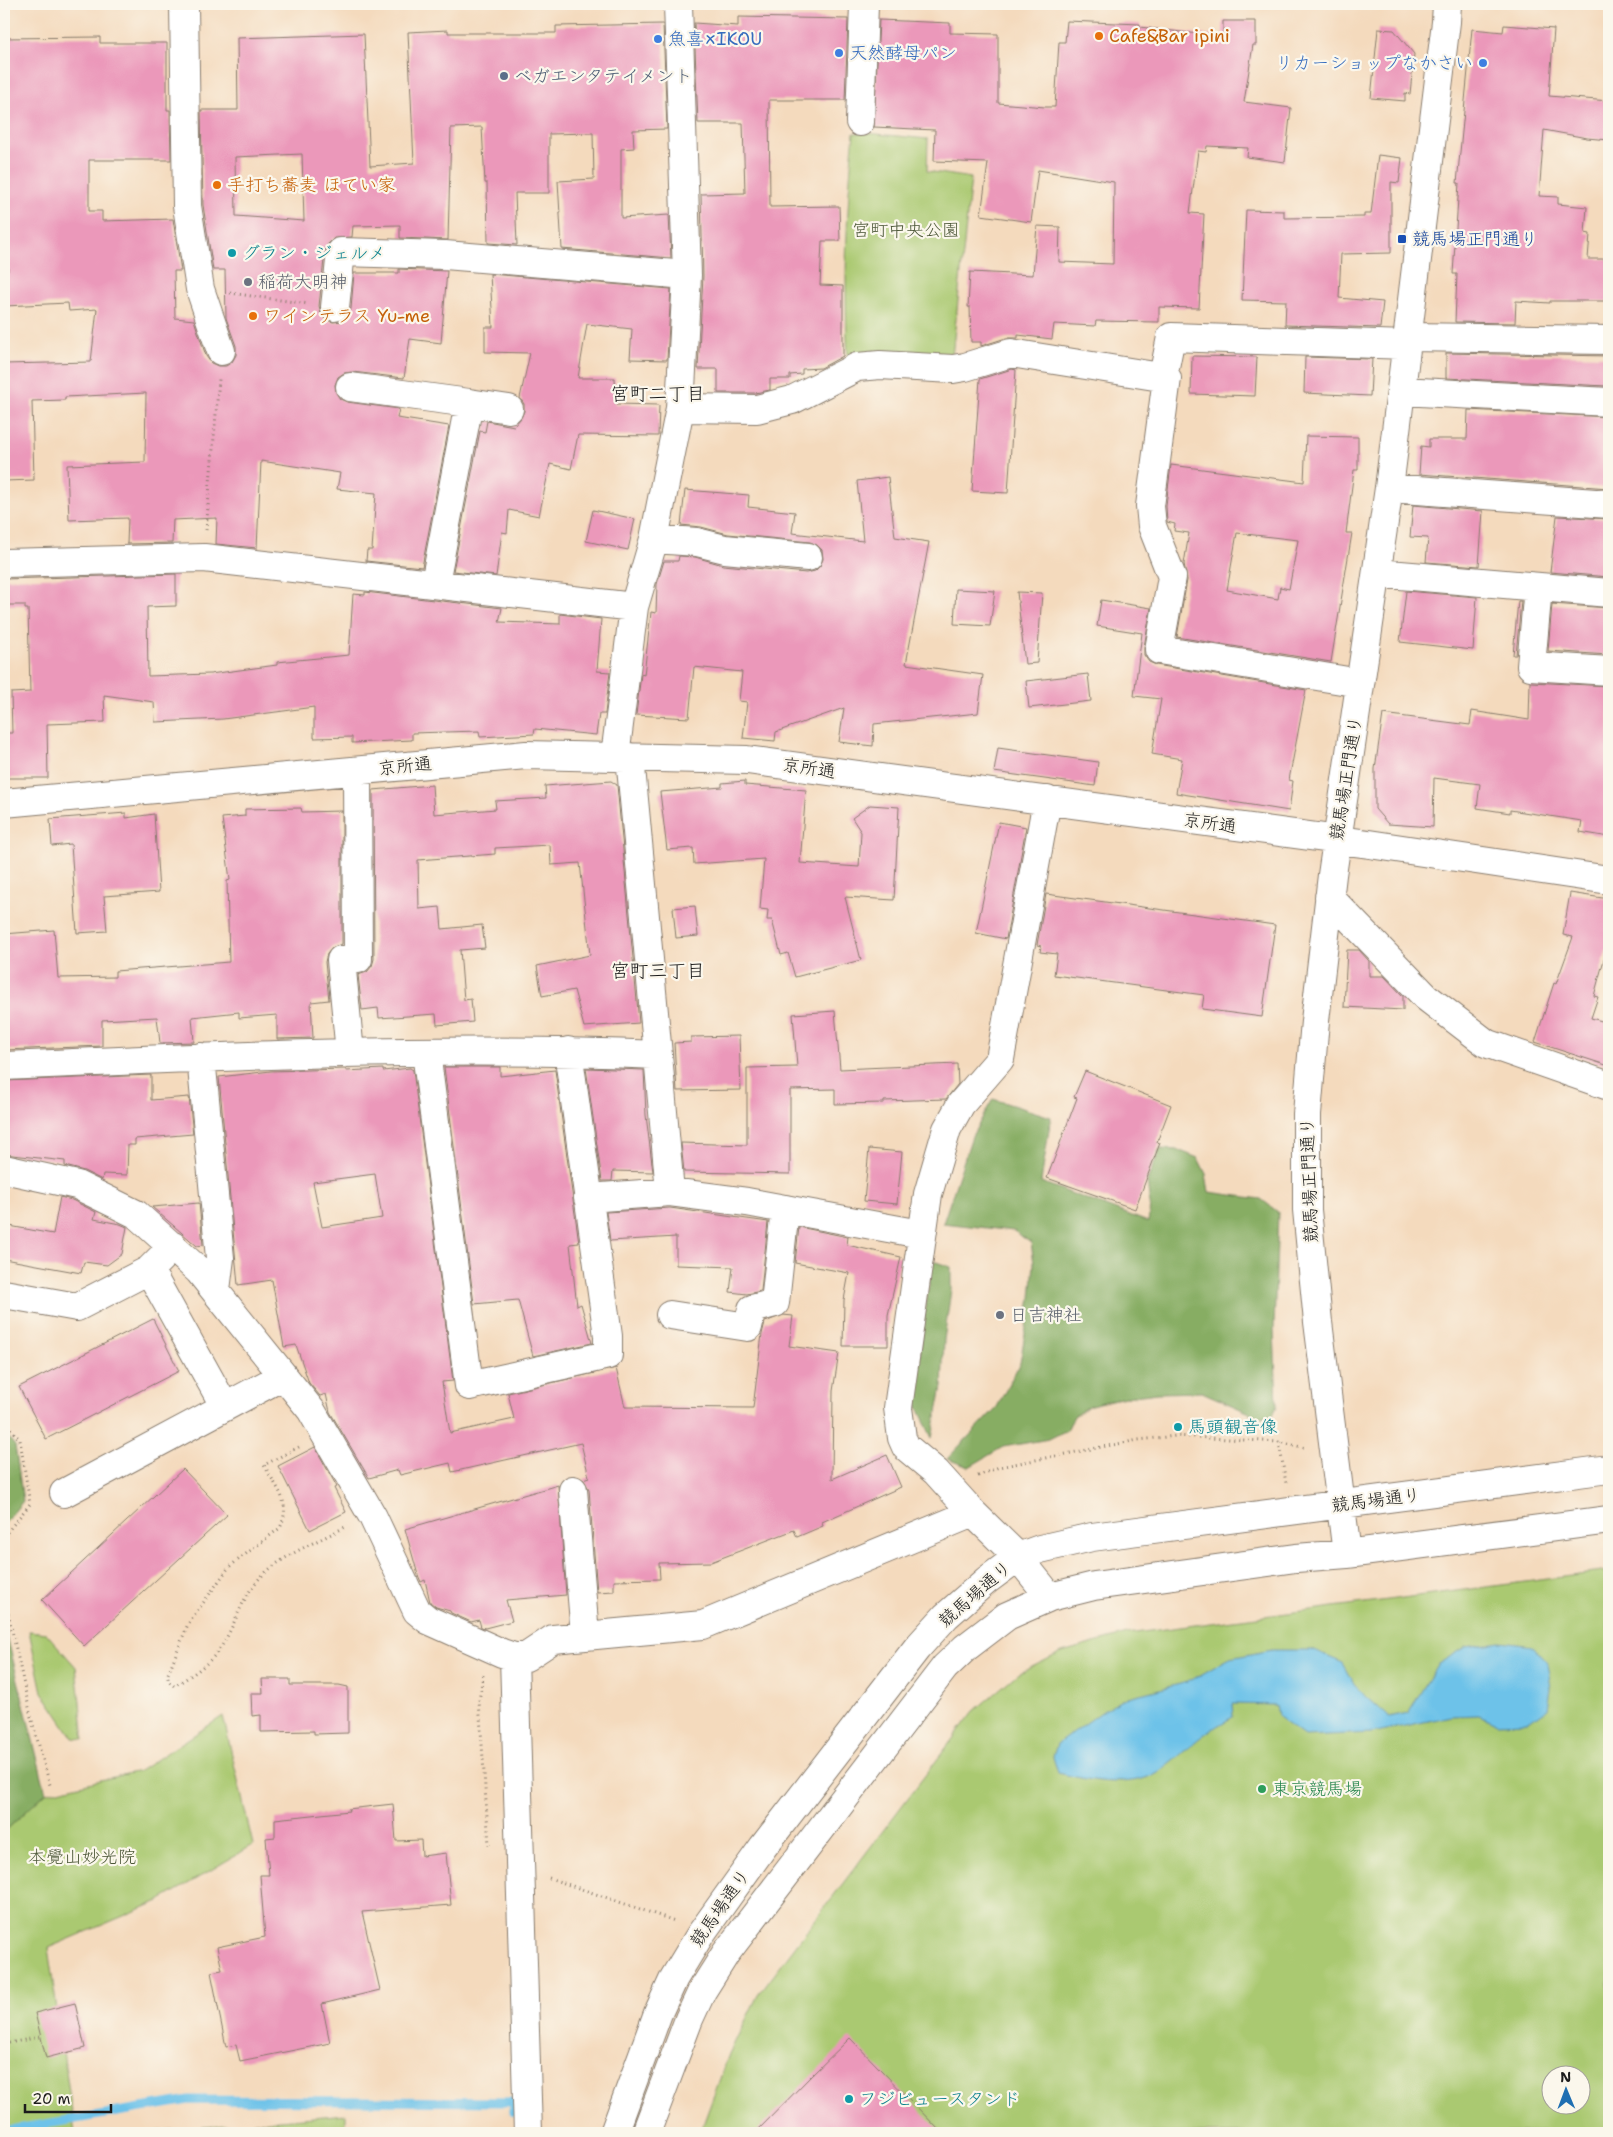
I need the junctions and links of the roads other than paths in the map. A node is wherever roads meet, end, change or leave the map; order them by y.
1 (184, 4) edge
2 (678, 4) edge
3 (864, 4) edge
4 (1446, 4) edge
5 (860, 122) dead end
6 (687, 275) junction
7 (335, 307) road end
8 (1609, 340) edge
9 (1408, 341) junction
10 (221, 351) road end
11 (1164, 377) junction
12 (350, 387) dead end
13 (1401, 391) junction
14 (1609, 402) edge
15 (469, 403) junction
16 (680, 408) junction
17 (509, 409) dead end
18 (1389, 488) junction
19 (1609, 504) edge
20 (654, 539) junction
21 (808, 557) dead end
22 (4, 563) edge
23 (1377, 573) junction
24 (435, 583) junction
25 (1538, 587) junction
26 (1609, 593) edge
27 (634, 607) junction
28 (1609, 671) edge
29 (1360, 683) junction
30 (622, 756) junction
31 (358, 771) junction
32 (1047, 800) junction
33 (4, 803) edge
34 (1337, 840) junction
35 (1609, 880) edge
36 (1329, 897) junction
37 (568, 1051) junction
38 (426, 1052) junction
39 (350, 1053) junction
40 (658, 1055) junction
41 (201, 1057) junction
42 (4, 1066) edge
43 (1609, 1086) edge
44 (4, 1169) edge
45 (670, 1192) junction
46 (588, 1198) junction
47 (786, 1209) junction
48 (920, 1234) junction
49 (173, 1246) junction
50 (149, 1270) junction
51 (216, 1290) junction
52 (4, 1294) edge
53 (670, 1315) dead end
54 (283, 1376) junction
55 (225, 1407) junction
56 (1609, 1469) edge
57 (573, 1490) dead end
58 (64, 1493) dead end
59 (1341, 1505) junction
60 (973, 1513) junction
61 (1609, 1520) edge
62 (1347, 1554) junction
63 (1018, 1557) junction
64 (1050, 1597) junction
65 (585, 1635) junction
66 (514, 1657) junction
67 (528, 2133) edge
68 (614, 2133) edge
69 (646, 2133) edge

1 - 10 street
2 - 6 street
3 - 5 street
4 - 9 street, 競馬場正門通り
6 - 7 street
6 - 16 street
8 - 9 street
9 - 11 street
9 - 13 street, 競馬場正門通り
11 - 16 street
11 - 29 street
12 - 15 street
13 - 14 street
13 - 18 street, 競馬場正門通り
15 - 17 street
15 - 24 street
16 - 20 street
18 - 19 street
18 - 23 street, 競馬場正門通り
20 - 21 street
20 - 27 street
22 - 24 street
23 - 25 street
23 - 29 street, 競馬場正門通り
24 - 27 street
25 - 26 street
25 - 28 street
27 - 30 street
29 - 34 street, 競馬場正門通り
30 - 31 street, 京所通
30 - 32 street, 京所通
30 - 40 street
31 - 33 street, 京所通
31 - 39 street
32 - 34 street, 京所通
32 - 48 street
34 - 35 street, 京所通
34 - 36 street, 競馬場正門通り
36 - 43 street
36 - 59 street, 競馬場正門通り
37 - 38 street
37 - 40 street
37 - 46 street
38 - 39 street
38 - 46 street
39 - 41 street
40 - 45 street
41 - 42 street
41 - 51 street
44 - 49 street
45 - 46 street
45 - 47 street
47 - 48 street
47 - 53 street
48 - 60 street
49 - 50 street
49 - 51 street
50 - 52 street
50 - 55 street
51 - 54 street
54 - 55 street
54 - 66 street
55 - 58 street
56 - 59 street, 競馬場通り
57 - 65 street
59 - 62 street, 競馬場正門通り
59 - 63 street, 競馬場通り
60 - 63 street
60 - 65 street
61 - 62 street, 競馬場通り
62 - 64 street, 競馬場通り
63 - 64 street
63 - 68 street, 競馬場通り
64 - 69 street, 競馬場通り
65 - 66 street
66 - 67 street

